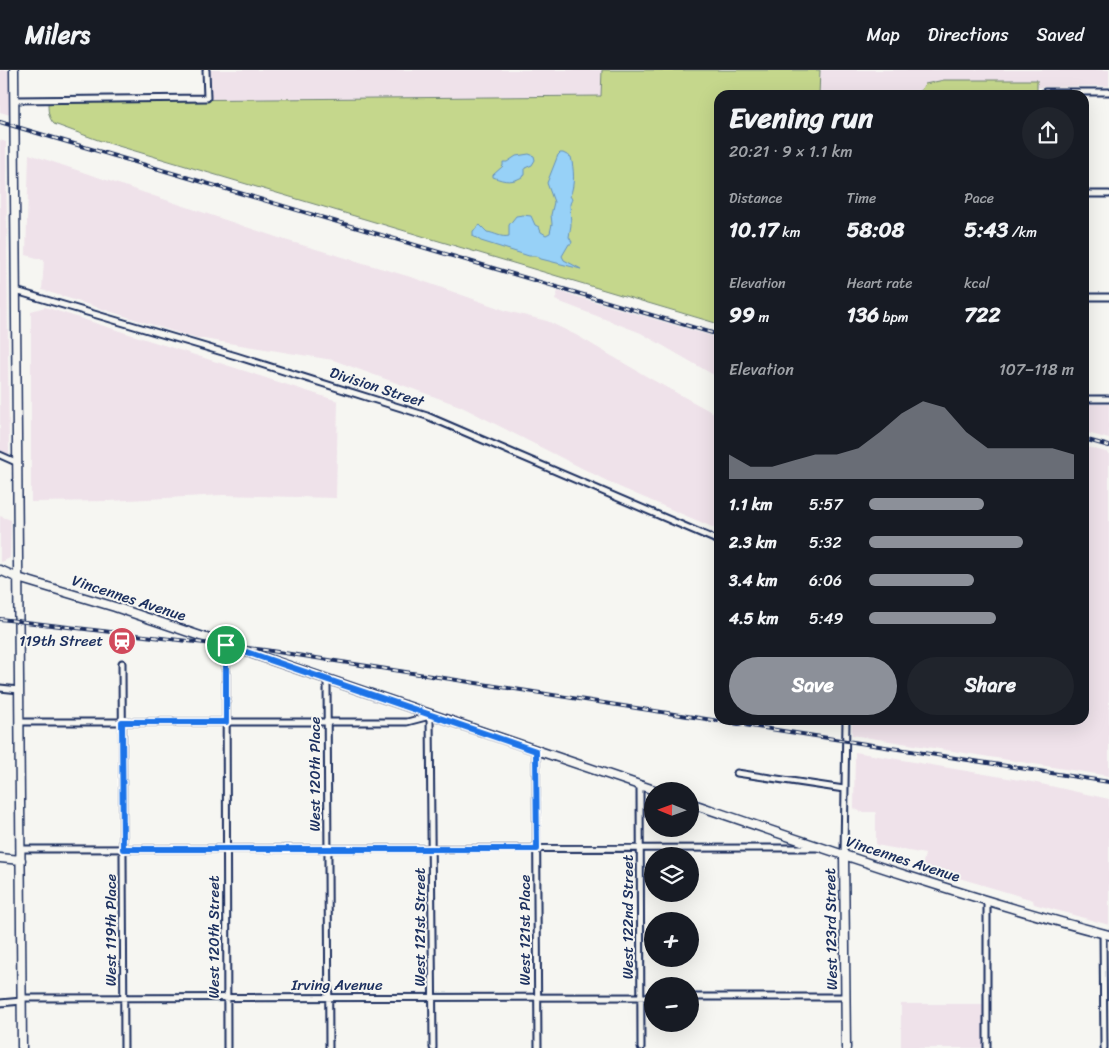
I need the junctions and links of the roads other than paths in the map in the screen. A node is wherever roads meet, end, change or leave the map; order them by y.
1 (14, 70) edge
2 (206, 70) edge
3 (1109, 92) edge
4 (1089, 93) edge
5 (15, 100) junction
6 (1089, 194) edge
7 (1109, 194) edge
8 (16, 291) junction
9 (1089, 297) edge
10 (1109, 297) edge
11 (1089, 399) edge
12 (1109, 399) edge
13 (0, 454) edge
14 (18, 462) junction
15 (714, 539) edge
16 (0, 570) edge
17 (18, 578) junction
18 (226, 645) junction
19 (122, 663) dead end
20 (327, 680) junction
21 (0, 688) edge
22 (19, 690) junction
23 (430, 716) junction
24 (20, 722) junction
25 (122, 722) junction
26 (226, 722) junction
27 (327, 722) junction
28 (846, 725) edge
29 (536, 751) junction
30 (737, 774) dead end
31 (640, 785) junction
32 (644, 786) edge
33 (844, 789) junction
34 (699, 806) edge
35 (640, 848) junction
36 (824, 848) junction
37 (21, 849) junction
38 (123, 849) junction
39 (226, 849) junction
40 (328, 849) junction
41 (432, 849) junction
42 (537, 849) junction
43 (844, 854) junction
44 (0, 858) edge
45 (21, 860) junction
46 (987, 901) junction
47 (1106, 934) edge
48 (699, 997) edge
49 (846, 997) junction
50 (124, 998) junction
51 (227, 998) junction
52 (328, 998) junction
53 (433, 998) junction
54 (537, 998) junction
55 (640, 998) junction
56 (644, 998) edge
57 (22, 1000) junction
58 (0, 1003) edge
59 (22, 1048) edge
60 (124, 1048) edge
61 (227, 1048) edge
62 (329, 1048) edge
63 (433, 1048) edge
64 (538, 1048) edge
65 (641, 1048) edge
66 (846, 1048) edge
67 (987, 1048) edge
68 (1104, 1048) edge

1 - 5 street
2 - 5 street
3 - 4 street
5 - 8 street
6 - 7 street
8 - 14 street
8 - 15 street, Division Street
9 - 10 street
11 - 12 street
13 - 14 street
14 - 17 street
16 - 17 street, Vincennes Avenue
17 - 18 street, Vincennes Avenue
17 - 22 street
18 - 20 street, Vincennes Avenue
18 - 26 street, West 120th Street
19 - 25 street, West 119th Place
20 - 23 street, Vincennes Avenue
20 - 27 street, West 120th Place
21 - 22 street
22 - 24 street
23 - 27 street
23 - 29 street, Vincennes Avenue
23 - 41 street, West 121st Street
24 - 25 street
24 - 37 street
25 - 26 street
25 - 38 street, West 119th Place
26 - 27 street
26 - 39 street, West 120th Street
27 - 40 street, West 120th Place
28 - 33 street, West 123rd Street
29 - 31 street, Vincennes Avenue
29 - 42 street, West 121st Place
30 - 33 street
31 - 32 street, Vincennes Avenue
31 - 35 street, West 122nd Street
33 - 43 street, West 123rd Street
34 - 36 street, Vincennes Avenue
35 - 36 street
35 - 42 street
35 - 55 street, West 122nd Street
36 - 43 street, Vincennes Avenue
37 - 38 street
37 - 45 street
38 - 39 street
38 - 50 street, West 119th Place
39 - 40 street
39 - 51 street, West 120th Street
40 - 41 street
40 - 52 street, West 120th Place
41 - 42 street
41 - 53 street, West 121st Street
42 - 54 street, West 121st Place
43 - 46 street, Vincennes Avenue
43 - 49 street, West 123rd Street
44 - 45 street
45 - 57 street
46 - 47 street, Vincennes Avenue
46 - 67 street
47 - 68 street
48 - 49 street
49 - 66 street, West 123rd Street
50 - 51 street, Irving Avenue
50 - 57 street, Irving Avenue
50 - 60 street, West 119th Place
51 - 52 street, Irving Avenue
51 - 61 street, West 120th Street
52 - 53 street, Irving Avenue
52 - 62 street, West 120th Place
53 - 54 street, Irving Avenue
53 - 63 street, West 121st Street
54 - 55 street, Irving Avenue
54 - 64 street, West 121st Place
55 - 56 street, Irving Avenue
55 - 65 street, West 122nd Street
57 - 58 street, Irving Avenue
57 - 59 street

